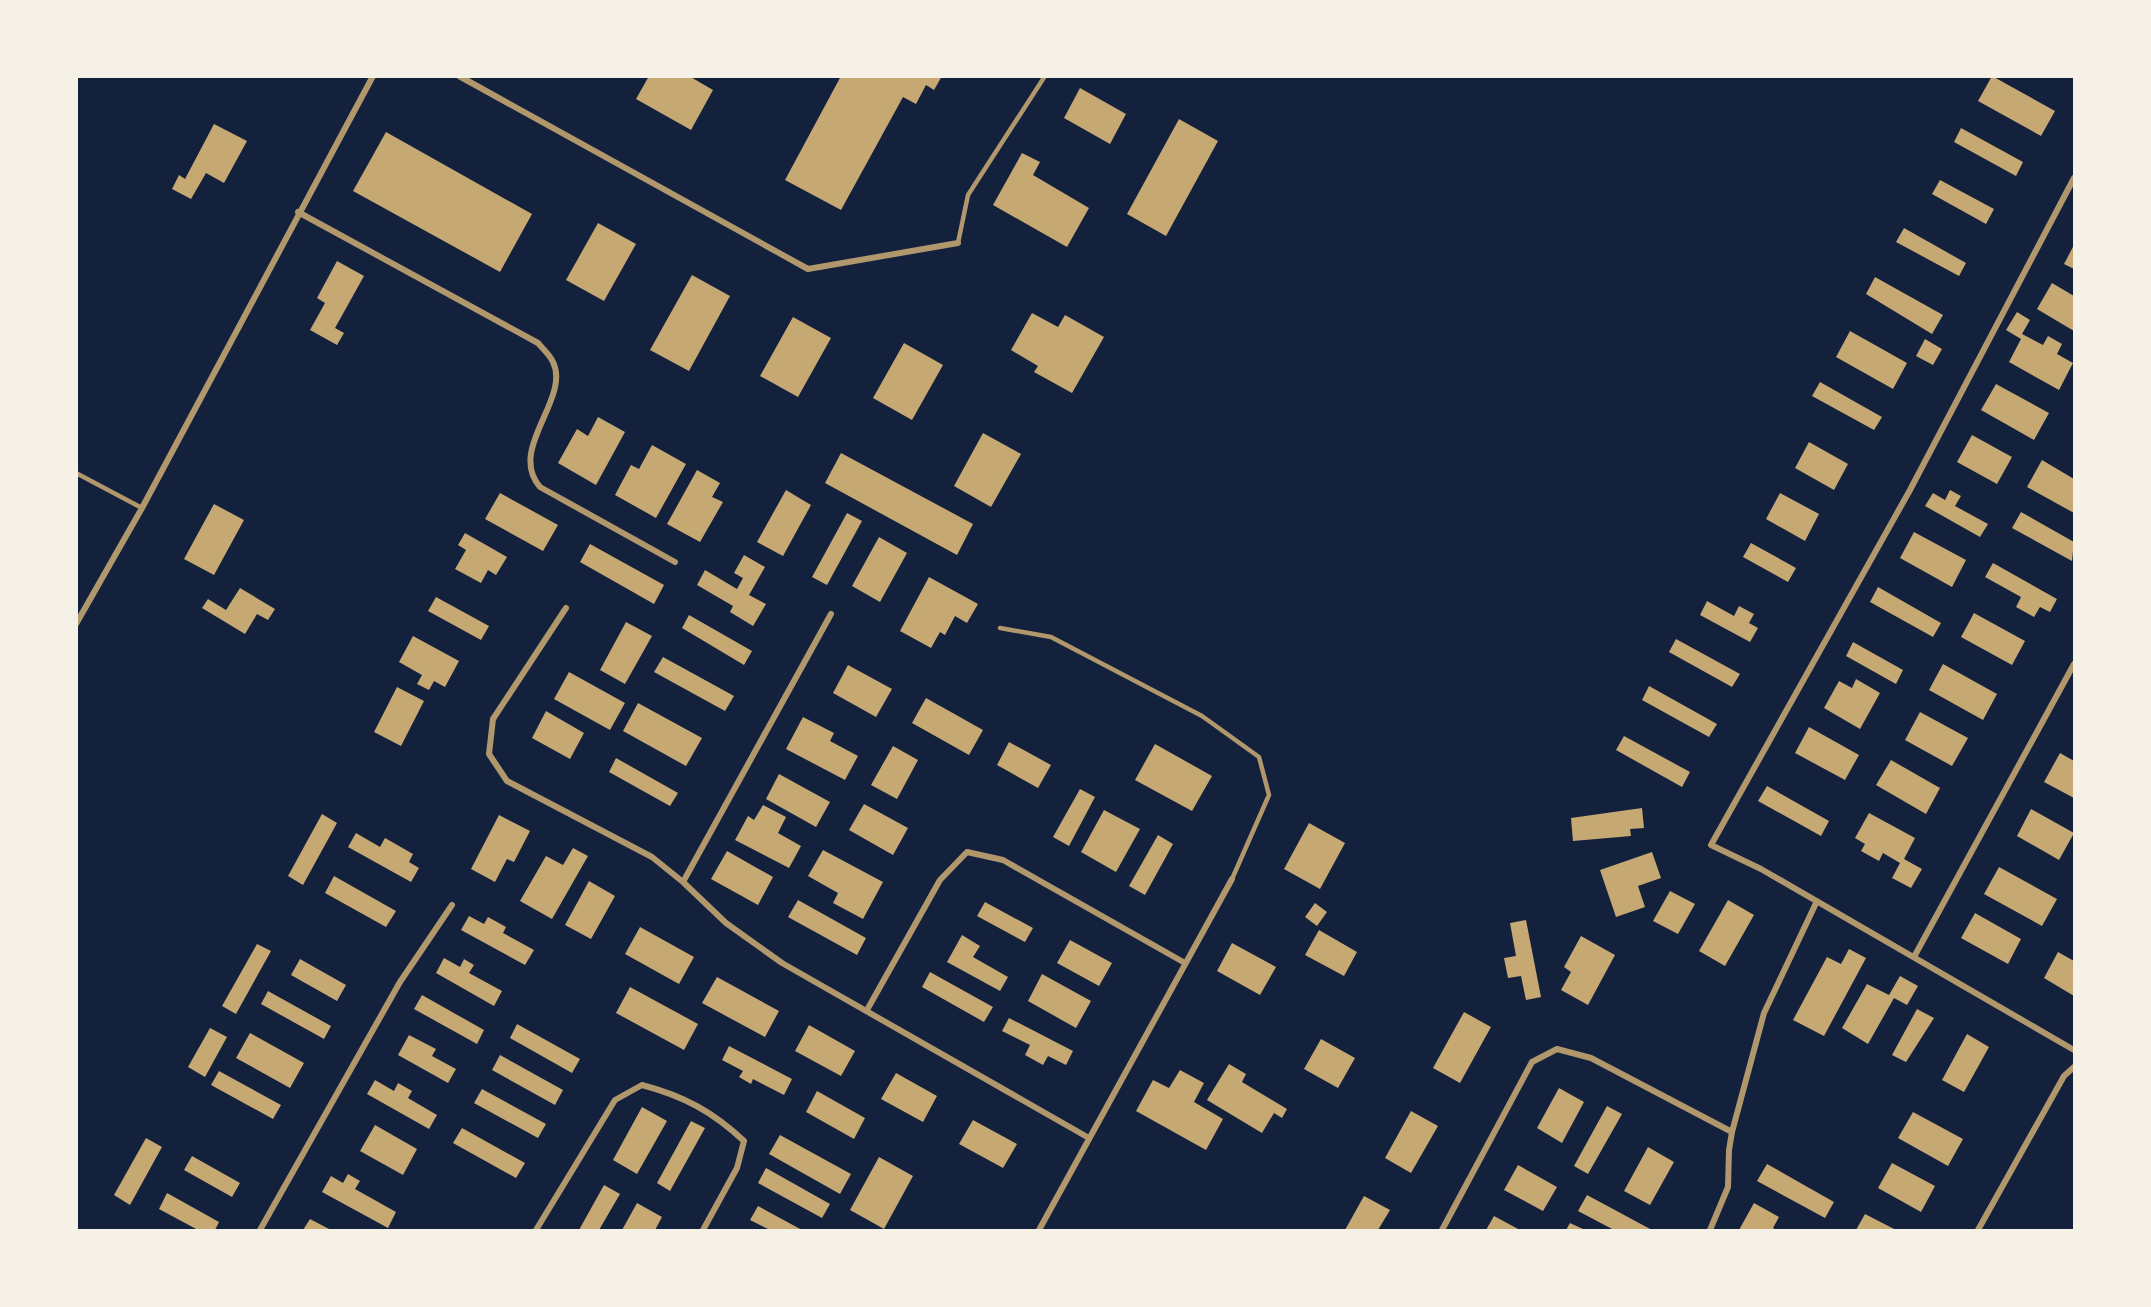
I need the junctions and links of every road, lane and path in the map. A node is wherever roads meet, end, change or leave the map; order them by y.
1 (373, 76) edge
2 (459, 76) edge
3 (1045, 76) edge
4 (2074, 178) edge
5 (298, 213) junction
6 (958, 243) joint
7 (76, 473) edge
8 (142, 508) junction
9 (675, 562) dead end
10 (566, 608) dead end
11 (831, 614) dead end
12 (76, 624) edge
13 (1000, 628) dead end
14 (2074, 664) edge
15 (1232, 879) joint
16 (682, 882) junction
17 (1817, 901) junction
18 (452, 904) dead end
19 (1914, 957) junction
20 (1185, 963) junction
21 (867, 1010) junction
22 (2074, 1050) edge
23 (2074, 1067) edge
24 (1732, 1132) junction
25 (1089, 1138) junction
26 (260, 1230) edge
27 (536, 1230) edge
28 (703, 1230) edge
29 (1040, 1230) edge
30 (1442, 1230) edge
31 (1710, 1230) edge
32 (1978, 1230) edge

1 - 5 street
2 - 6 street
3 - 6 lane
4 - 17 street
5 - 8 street
5 - 9 street
7 - 8 lane
8 - 12 street
10 - 16 street
11 - 16 street
13 - 15 lane
14 - 19 street
15 - 20 street
16 - 21 street
17 - 19 street
17 - 24 street
18 - 26 street
19 - 22 street
20 - 21 street
20 - 25 street
21 - 25 street
23 - 32 street
24 - 30 street
24 - 31 street
25 - 29 street
27 - 28 street

